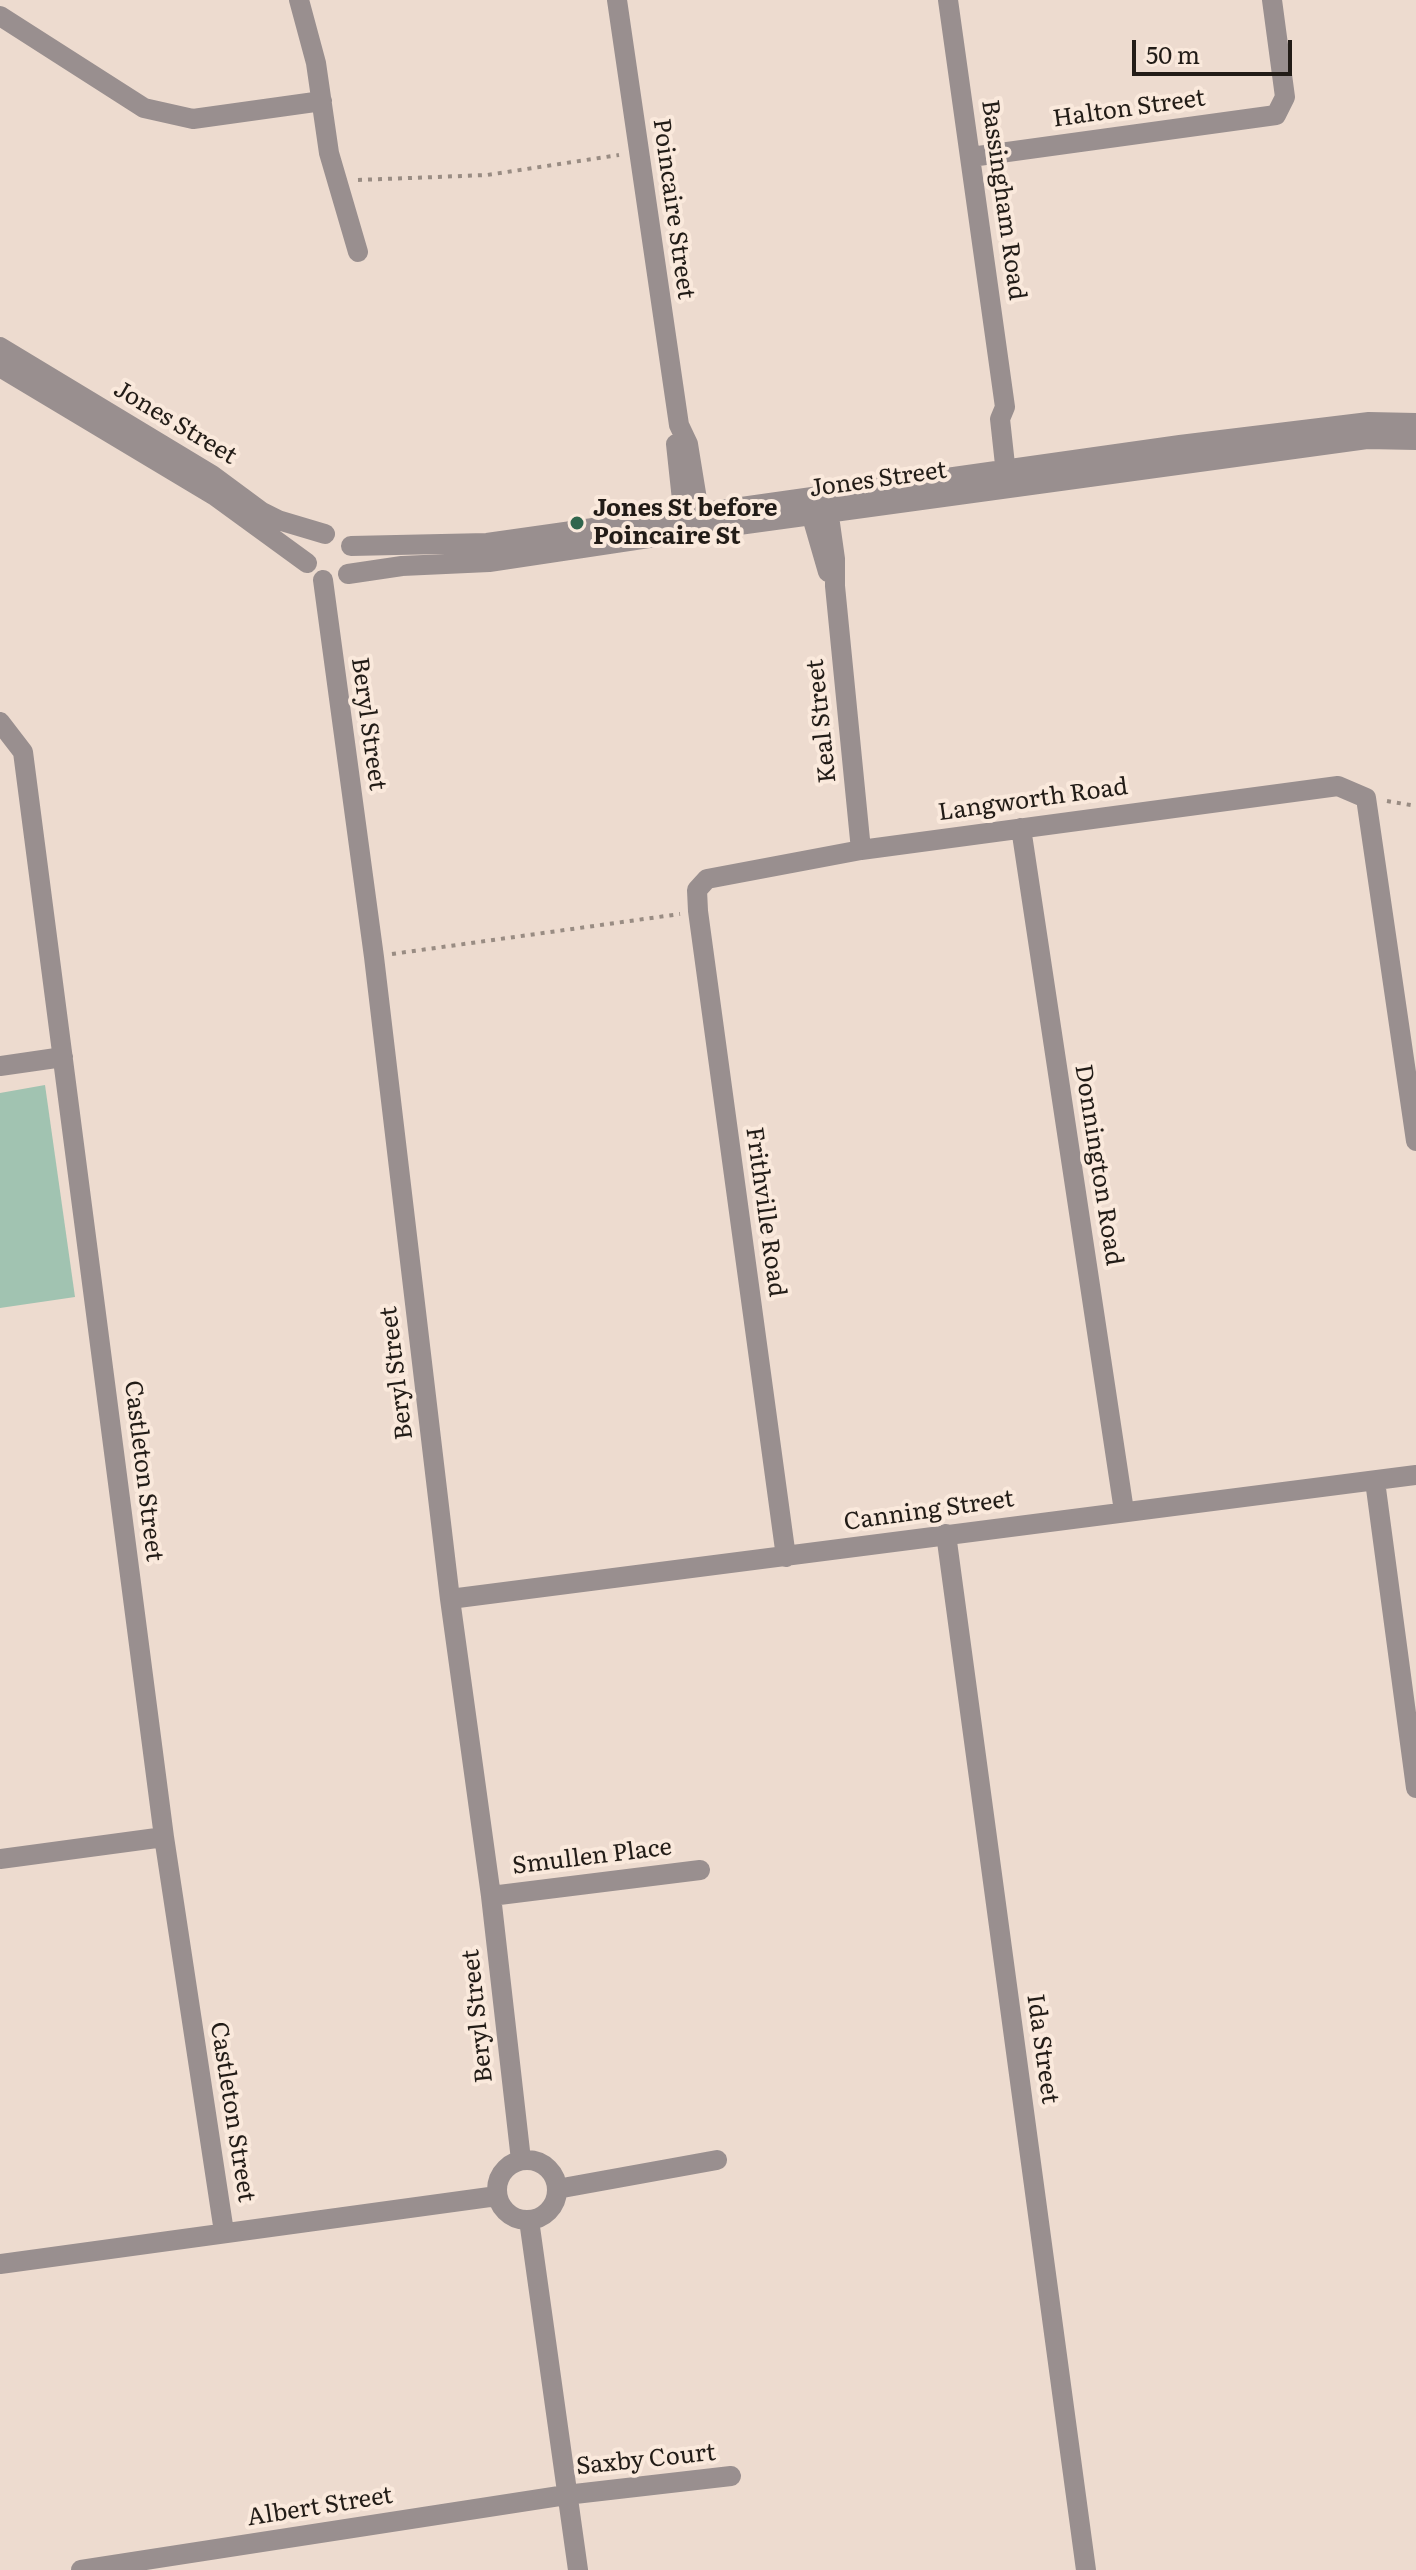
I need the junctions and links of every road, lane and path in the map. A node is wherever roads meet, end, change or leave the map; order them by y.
1 (299, 0) edge
2 (617, 0) edge
3 (948, 0) edge
4 (1272, 0) edge
5 (0, 16) edge
6 (322, 101) junction
7 (638, 153) junction
8 (971, 157) junction
9 (338, 184) junction
10 (358, 252) dead end
11 (0, 347) edge
12 (0, 367) edge
13 (1416, 423) edge
14 (1416, 440) edge
15 (1014, 478) junction
16 (818, 505) junction
17 (693, 522) junction
18 (325, 534) junction
19 (351, 546) junction
20 (307, 563) junction
21 (348, 574) junction
22 (323, 580) junction
23 (0, 722) edge
24 (1366, 798) junction
25 (1416, 806) edge
26 (1021, 828) junction
27 (861, 850) junction
28 (707, 879) joint
29 (698, 911) junction
30 (374, 957) junction
31 (63, 1057) junction
32 (0, 1066) edge
33 (1416, 1141) edge
34 (1416, 1475) edge
35 (1375, 1481) junction
36 (1124, 1511) junction
37 (946, 1534) junction
38 (786, 1557) junction
39 (450, 1599) junction
40 (1416, 1788) edge
41 (164, 1837) junction
42 (0, 1859) edge
43 (700, 1870) dead end
44 (491, 1896) junction
45 (521, 2160) junction
46 (717, 2160) dead end
47 (557, 2189) junction
48 (497, 2196) junction
49 (529, 2220) junction
50 (224, 2232) junction
51 (0, 2264) edge
52 (731, 2476) dead end
53 (566, 2495) junction
54 (81, 2570) edge
55 (578, 2570) edge
56 (1086, 2570) edge

1 - 6 street
2 - 7 street, Poincaire Street
3 - 8 street, Bassingham Road
4 - 8 street, Halton Street
5 - 6 street
6 - 9 street
7 - 9 path
7 - 17 street, Poincaire Street
8 - 15 street, Bassingham Road
9 - 10 street
11 - 18 street, Jones Street
12 - 20 street, Jones Street
13 - 15 street, Jones Street
14 - 15 street, Jones Street
15 - 16 street, Jones Street
16 - 17 street, Jones Street
16 - 27 street, Keal Street
17 - 19 street, Jones Street
17 - 21 street, Jones Street
18 - 19 street, Jones Street
18 - 20 street
19 - 21 street
20 - 22 street, Jones Street
21 - 22 street, Jones Street
22 - 30 street, Beryl Street
23 - 31 street, Castleton Street
24 - 25 path
24 - 26 street, Langworth Road
24 - 33 street
26 - 27 street, Langworth Road
26 - 36 street, Donnington Road
27 - 28 street, Langworth Road
28 - 29 street, Frithville Road
29 - 30 path
29 - 38 street, Frithville Road
30 - 39 street, Beryl Street
31 - 32 street
31 - 41 street, Castleton Street
34 - 35 street, Canning Street
35 - 36 street, Canning Street
35 - 40 street
36 - 37 street, Canning Street
37 - 38 street, Canning Street
37 - 56 street, Ida Street
38 - 39 street, Canning Street
39 - 44 street, Beryl Street
41 - 42 street
41 - 50 street, Castleton Street
43 - 44 street, Smullen Place
44 - 45 street, Beryl Street
45 - 47 street
45 - 48 street
46 - 47 street
47 - 49 street
48 - 49 street
48 - 50 street
49 - 53 street
50 - 51 street
52 - 53 street, Saxby Court
53 - 54 street, Albert Street
53 - 55 street

